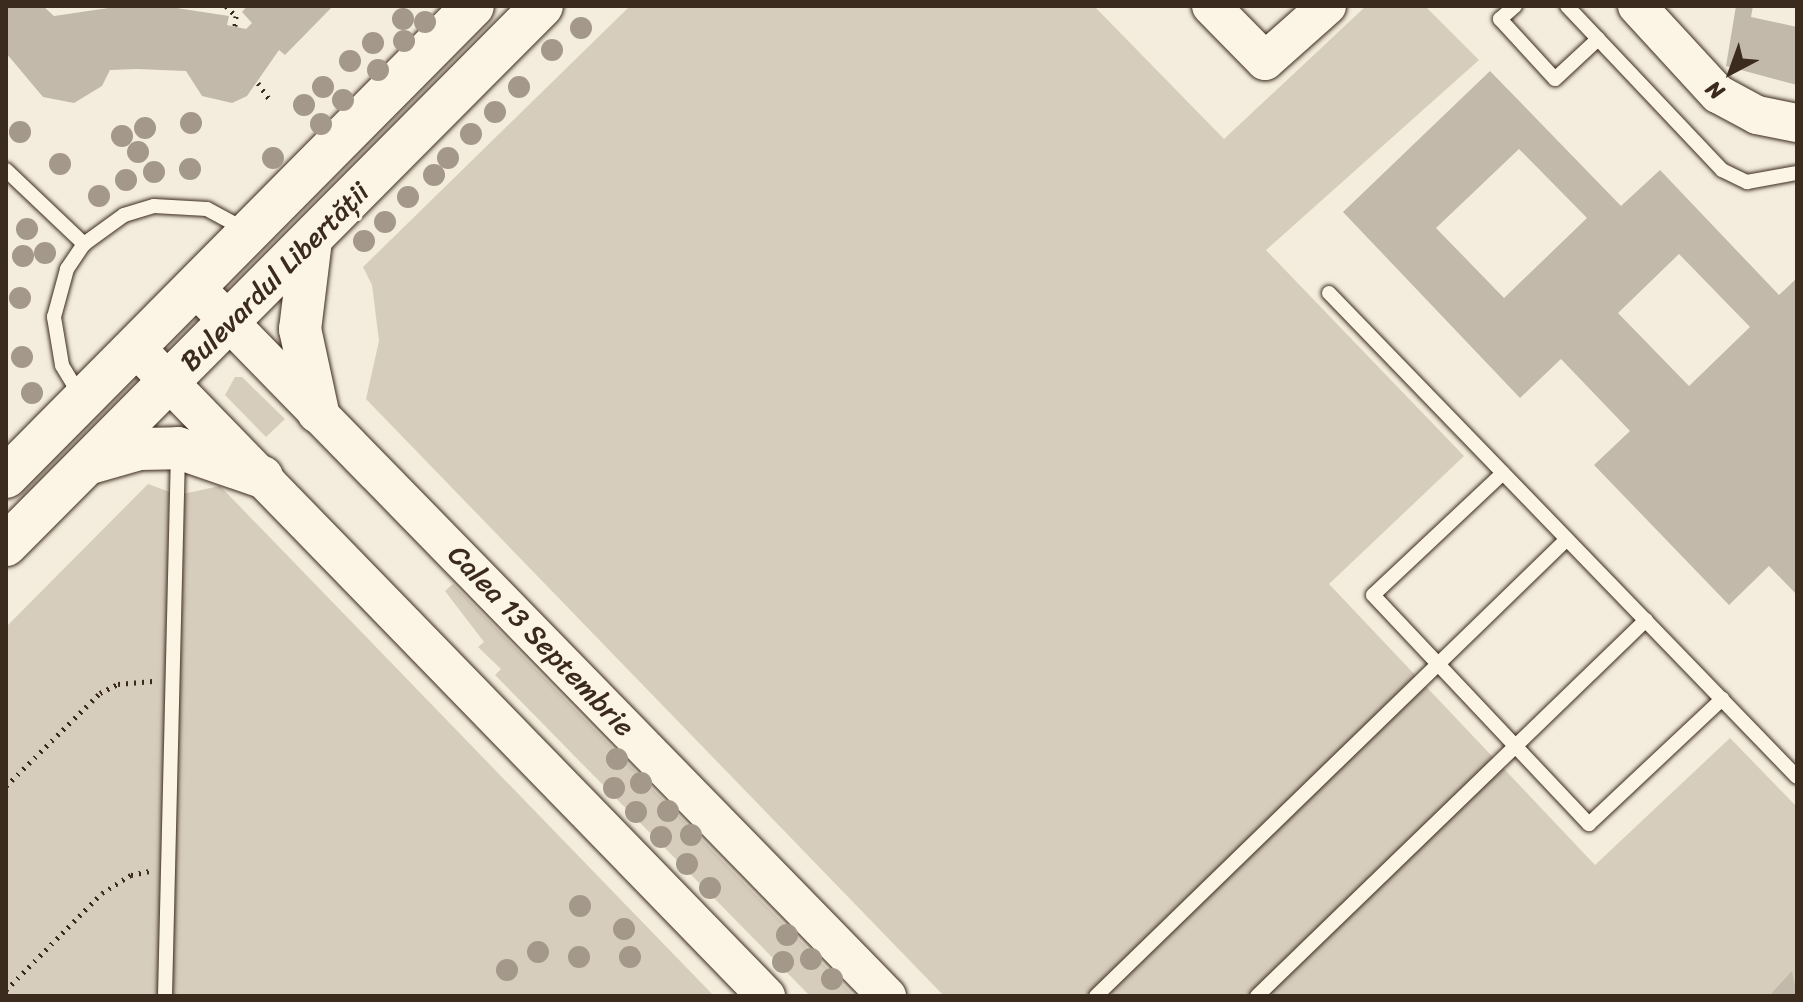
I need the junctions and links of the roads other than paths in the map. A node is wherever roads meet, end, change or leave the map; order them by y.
1 (473, 6) edge
2 (542, 6) edge
3 (1327, 6) edge
4 (1515, 6) edge
5 (1567, 6) edge
6 (1637, 6) edge
7 (1216, 7) edge
8 (1598, 39) junction
9 (1797, 123) edge
10 (6, 170) edge
11 (1797, 173) edge
12 (249, 231) junction
13 (311, 240) junction
14 (84, 244) junction
15 (195, 287) junction
16 (1329, 293) dead end
17 (230, 322) junction
18 (136, 348) junction
19 (171, 383) junction
20 (83, 401) junction
21 (318, 412) junction
22 (178, 448) junction
23 (89, 464) junction
24 (1503, 473) junction
25 (6, 477) edge
26 (262, 477) junction
27 (1567, 539) junction
28 (6, 545) edge
29 (1646, 620) junction
30 (1438, 664) junction
31 (1722, 699) junction
32 (1515, 745) junction
33 (1797, 777) edge
34 (165, 996) edge
35 (766, 996) edge
36 (887, 996) edge
37 (1096, 996) edge
38 (1257, 996) edge

1 - 12 main road, Bulevardul Libertății
2 - 13 main road, Bulevardul Libertății
3 - 7 main road
4 - 8 lane
5 - 8 lane
6 - 9 main road
8 - 11 lane
10 - 14 lane
12 - 14 lane
12 - 15 main road, Bulevardul Libertății
13 - 17 main road, Bulevardul Libertății
13 - 21 main road
14 - 20 lane
15 - 17 main road, Calea 13 Septembrie
15 - 18 main road, Bulevardul Libertății
16 - 24 lane
17 - 19 main road, Bulevardul Libertății
17 - 21 main road, Calea 13 Septembrie
18 - 19 main road
18 - 20 main road, Bulevardul Libertății
19 - 23 main road, Bulevardul Libertății
19 - 26 main road
20 - 25 main road, Bulevardul Libertății
21 - 36 main road, Calea 13 Septembrie
22 - 23 main road
22 - 26 main road
22 - 34 lane
23 - 28 main road, Bulevardul Libertății
24 - 27 lane
24 - 30 lane
26 - 35 main road
27 - 29 lane
27 - 30 lane
29 - 31 lane
29 - 32 lane
30 - 32 lane
30 - 37 lane
31 - 32 lane
31 - 33 lane
32 - 38 lane

